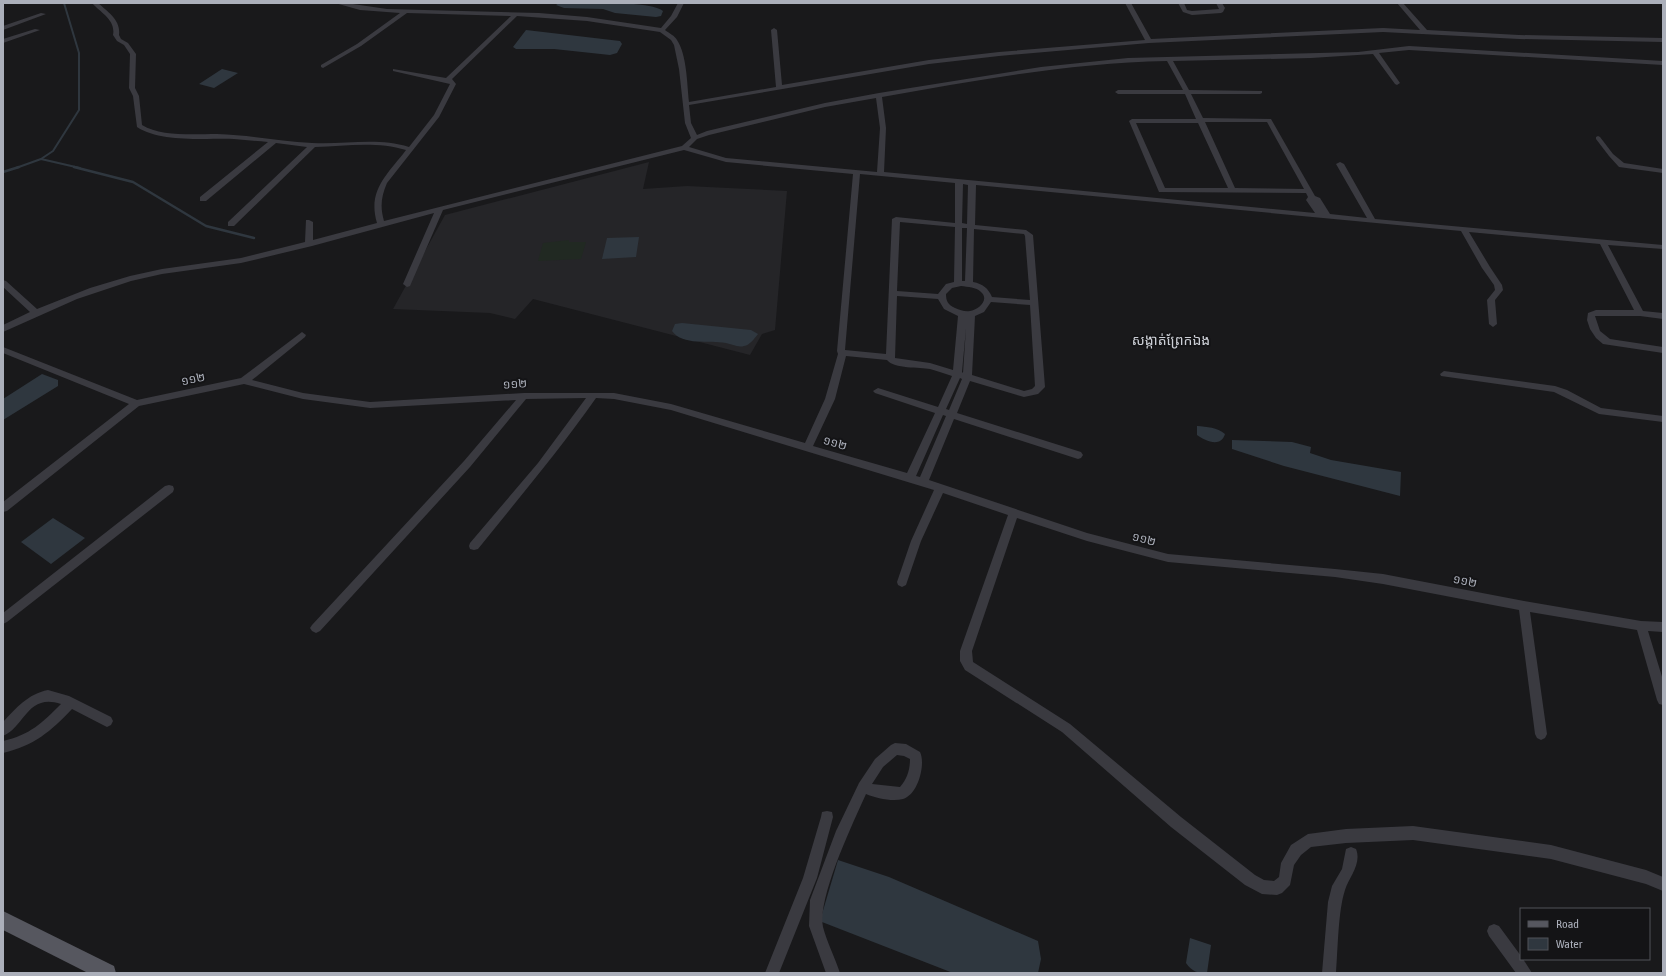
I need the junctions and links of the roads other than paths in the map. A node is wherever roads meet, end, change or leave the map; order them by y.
1 (95, 3) edge
2 (338, 3) edge
3 (681, 3) edge
4 (1128, 3) edge
5 (1181, 3) edge
6 (1219, 3) edge
7 (1400, 3) edge
8 (404, 12) junction
9 (43, 14) dead end
10 (516, 14) junction
11 (3, 28) edge
12 (37, 30) dead end
13 (662, 30) junction
14 (774, 30) dead end
15 (1425, 32) junction
16 (1663, 40) edge
17 (3, 41) edge
18 (1149, 41) junction
19 (1374, 52) junction
20 (1169, 59) junction
21 (1663, 63) edge
22 (324, 66) dead end
23 (395, 70) dead end
24 (450, 81) junction
25 (1397, 83) dead end
26 (779, 88) junction
27 (1118, 92) dead end
28 (1187, 92) junction
29 (1260, 92) dead end
30 (879, 95) junction
31 (686, 104) junction
32 (1200, 121) junction
33 (695, 138) junction
34 (1598, 138) dead end
35 (274, 141) junction
36 (313, 145) junction
37 (684, 148) junction
38 (409, 149) junction
39 (1340, 164) dead end
40 (1663, 171) edge
41 (857, 172) junction
42 (880, 174) junction
43 (959, 181) junction
44 (972, 182) junction
45 (1233, 191) junction
46 (1310, 194) junction
47 (203, 199) dead end
48 (439, 210) junction
49 (1324, 216) junction
50 (1373, 221) junction
51 (309, 222) dead end
52 (231, 224) dead end
53 (382, 225) junction
54 (958, 225) junction
55 (971, 226) junction
56 (1464, 230) junction
57 (1603, 242) junction
58 (309, 244) junction
59 (1663, 247) edge
60 (3, 283) edge
61 (958, 283) junction
62 (969, 283) junction
63 (407, 284) dead end
64 (892, 293) junction
65 (941, 297) junction
66 (989, 299) junction
67 (1033, 302) junction
68 (35, 312) junction
69 (967, 313) junction
70 (1640, 313) junction
71 (1663, 316) edge
72 (1493, 324) dead end
73 (3, 329) edge
74 (302, 335) dead end
75 (3, 350) edge
76 (1663, 350) edge
77 (843, 353) junction
78 (890, 357) junction
79 (1444, 374) dead end
80 (957, 375) junction
81 (967, 378) junction
82 (244, 381) junction
83 (878, 391) dead end
84 (593, 395) junction
85 (524, 396) junction
86 (136, 403) junction
87 (941, 412) junction
88 (952, 415) junction
89 (1663, 419) edge
90 (808, 448) junction
91 (1078, 456) dead end
92 (910, 478) junction
93 (923, 482) junction
94 (940, 488) junction
95 (169, 490) dead end
96 (3, 508) edge
97 (1014, 513) junction
98 (474, 546) dead end
99 (902, 582) dead end
100 (1524, 606) junction
101 (3, 619) edge
102 (1642, 626) junction
103 (1663, 627) edge
104 (316, 628) dead end
105 (1663, 700) edge
106 (70, 703) junction
107 (107, 721) dead end
108 (3, 730) edge
109 (1541, 734) dead end
110 (3, 747) edge
111 (863, 787) dead end
112 (828, 817) dead end
113 (1351, 854) dead end
114 (1663, 884) edge
115 (3, 920) edge
116 (1494, 931) dead end
117 (107, 973) edge
118 (772, 973) edge
119 (833, 973) edge
120 (1329, 973) edge
121 (1525, 973) edge

1 - 35 street
2 - 8 street
3 - 13 street
4 - 18 street
5 - 6 street
7 - 15 street
8 - 10 street
8 - 22 street
9 - 11 street
10 - 13 street
10 - 24 street
12 - 17 street
13 - 31 street
14 - 26 street
15 - 16 street
15 - 18 street
18 - 26 street
19 - 20 street
19 - 21 street
19 - 25 street
20 - 28 street
20 - 30 street
23 - 24 street
24 - 38 street
26 - 31 street
27 - 28 street
28 - 29 street
28 - 32 street
30 - 33 street
30 - 42 street
31 - 33 street
32 - 45 street
32 - 45 street
32 - 46 street
33 - 37 street
34 - 40 street
35 - 36 street
35 - 47 street
36 - 38 street
36 - 52 street
37 - 41 street
37 - 48 street
38 - 53 street
39 - 50 street
41 - 42 street
41 - 77 street
42 - 43 street
43 - 44 street
43 - 54 street
44 - 49 street
44 - 55 street
45 - 46 street
46 - 49 street
48 - 53 street
48 - 63 street
49 - 50 street
50 - 56 street
51 - 58 street
53 - 58 street
54 - 55 street
54 - 61 street
54 - 64 street
55 - 62 street
55 - 67 street
56 - 57 street
56 - 72 street
57 - 59 street
57 - 70 street
58 - 68 street
60 - 68 street
61 - 62 street
61 - 65 street
62 - 66 street
64 - 65 street
64 - 78 street
65 - 69 street
66 - 67 street
66 - 69 street
67 - 81 street
68 - 73 street
69 - 80 street
69 - 81 street
70 - 71 street
70 - 76 street
74 - 82 street
75 - 86 street
77 - 78 street
77 - 90 street
78 - 80 street
79 - 89 street
80 - 81 street
80 - 87 street
81 - 88 street
82 - 85 street, ១១២
82 - 86 street, ១១២
83 - 87 street
84 - 85 street, ១១២
84 - 90 street, ១១២
84 - 98 street
85 - 104 street
86 - 96 street
87 - 88 street
87 - 92 street
88 - 91 street
88 - 93 street
90 - 92 street, ១១២
92 - 93 street, ១១២
93 - 94 street, ១១២
94 - 97 street, ១១២
94 - 99 street
95 - 101 street
97 - 100 street, ១១២
97 - 114 street
100 - 102 street, ១១២
100 - 109 street
102 - 103 street, ១១២
102 - 105 street
106 - 107 street
106 - 108 street
106 - 110 street
111 - 119 street
112 - 118 street
113 - 120 street
115 - 117 main road
116 - 121 street

